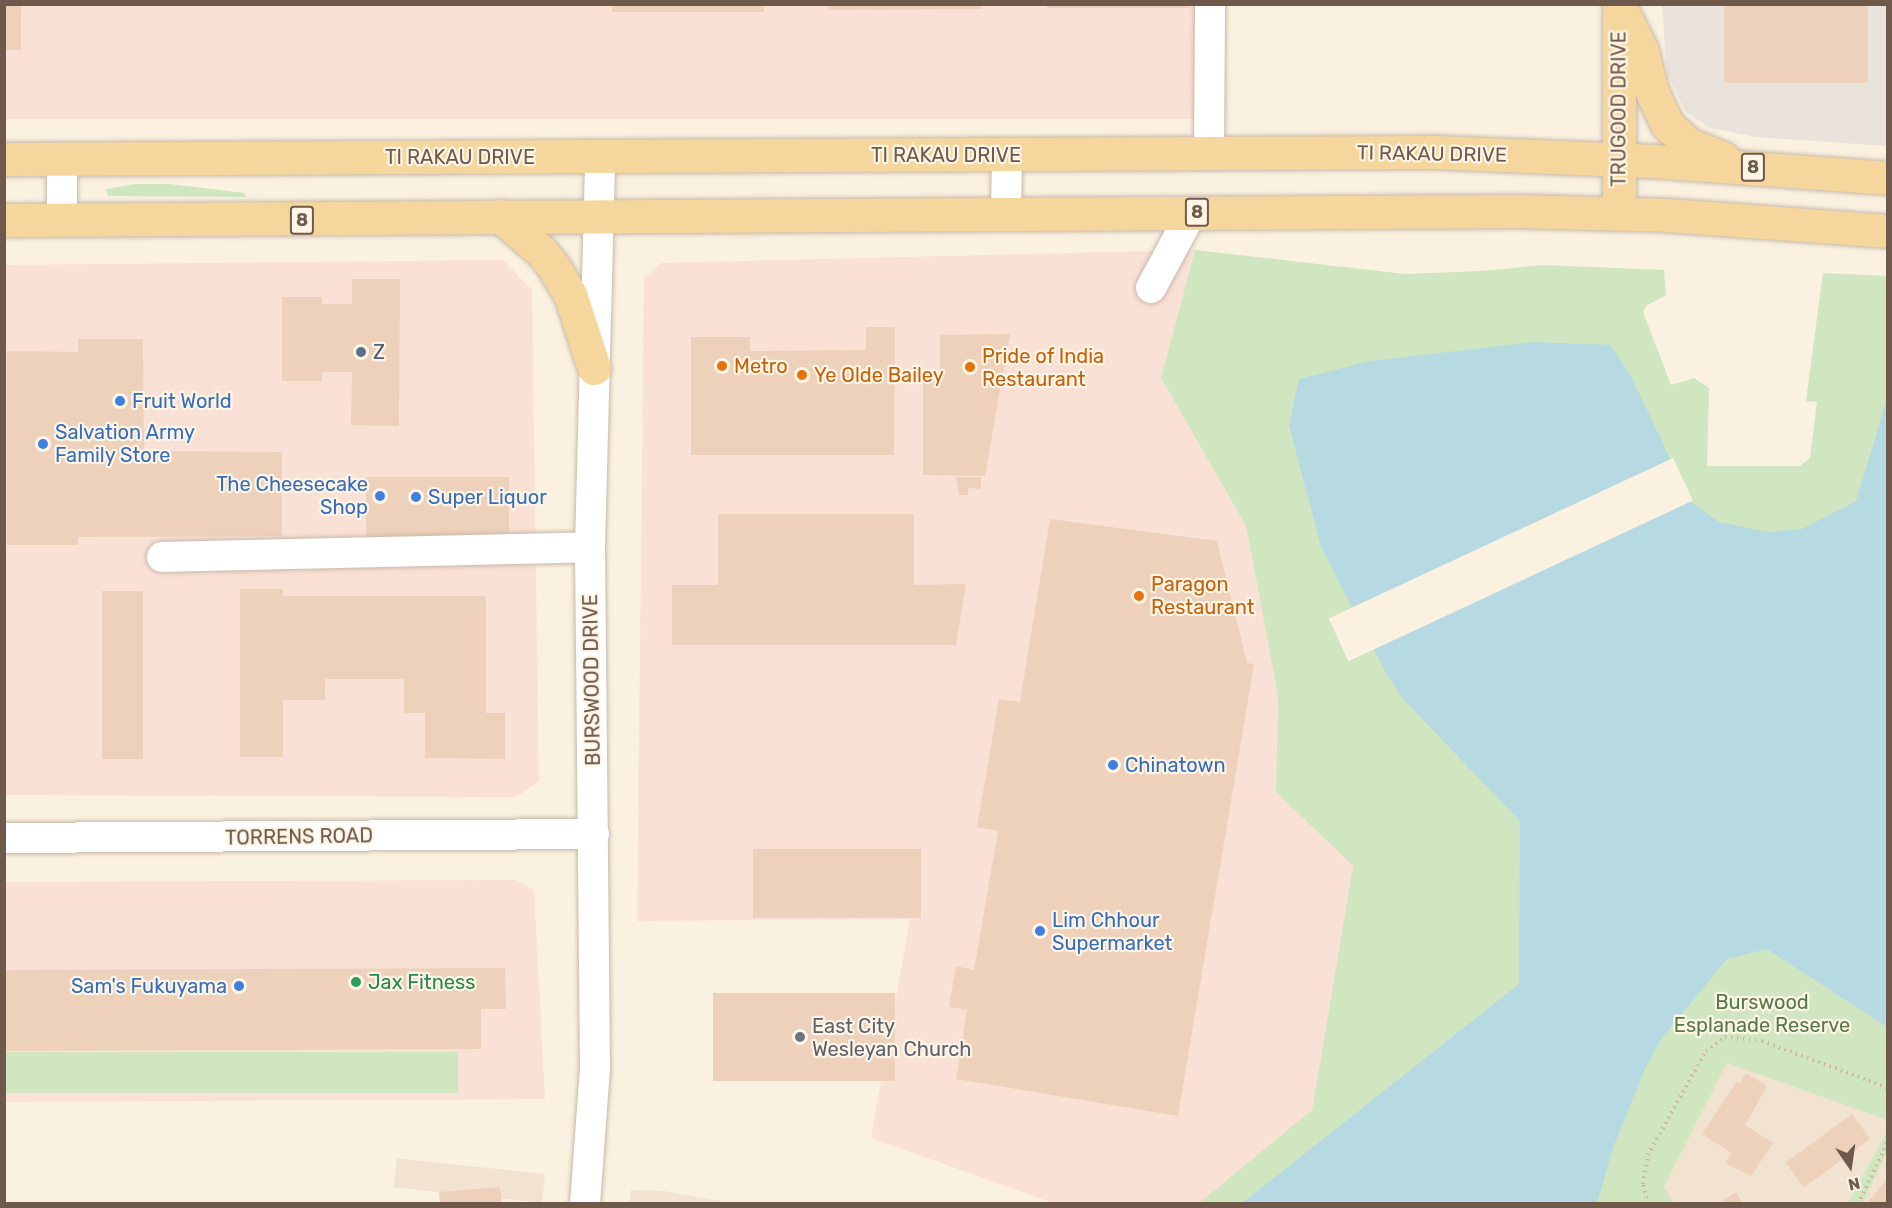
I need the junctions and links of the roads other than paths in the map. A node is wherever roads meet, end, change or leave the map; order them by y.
1 (1210, 4) edge
2 (1619, 4) edge
3 (1209, 153) junction
4 (1006, 155) junction
5 (600, 157) junction
6 (4, 159) edge
7 (62, 159) junction
8 (1619, 159) junction
9 (1744, 167) junction
10 (1887, 178) edge
11 (1192, 212) junction
12 (1619, 213) junction
13 (1006, 214) junction
14 (500, 216) junction
15 (600, 216) junction
16 (4, 220) edge
17 (62, 220) junction
18 (1887, 231) edge
19 (1151, 288) dead end
20 (594, 368) junction
21 (590, 548) junction
22 (162, 557) dead end
23 (594, 834) junction
24 (4, 837) edge
25 (585, 1203) edge

1 - 3 street
2 - 8 main road, TRUGOOD DRIVE
2 - 9 main road
3 - 4 main road, TI RAKAU DRIVE / 8
3 - 8 main road, TI RAKAU DRIVE / 8
4 - 5 main road, TI RAKAU DRIVE / 8
4 - 13 street
5 - 7 main road, TI RAKAU DRIVE / 8
5 - 15 street, BURSWOOD DRIVE
6 - 7 main road, TI RAKAU DRIVE / 8
7 - 17 street
8 - 9 main road, TI RAKAU DRIVE / 8
8 - 12 main road, TRUGOOD DRIVE
9 - 10 main road, TI RAKAU DRIVE / 8
11 - 12 main road, 8
11 - 13 main road, 8
11 - 19 street
12 - 18 main road, 8
13 - 15 main road, 8
14 - 15 main road, 8
14 - 17 main road, 8
14 - 20 main road
15 - 20 street, BURSWOOD DRIVE
16 - 17 main road, 8
20 - 21 street, BURSWOOD DRIVE
21 - 22 street
21 - 23 street, BURSWOOD DRIVE
23 - 24 street, TORRENS ROAD
23 - 25 street, BURSWOOD DRIVE

